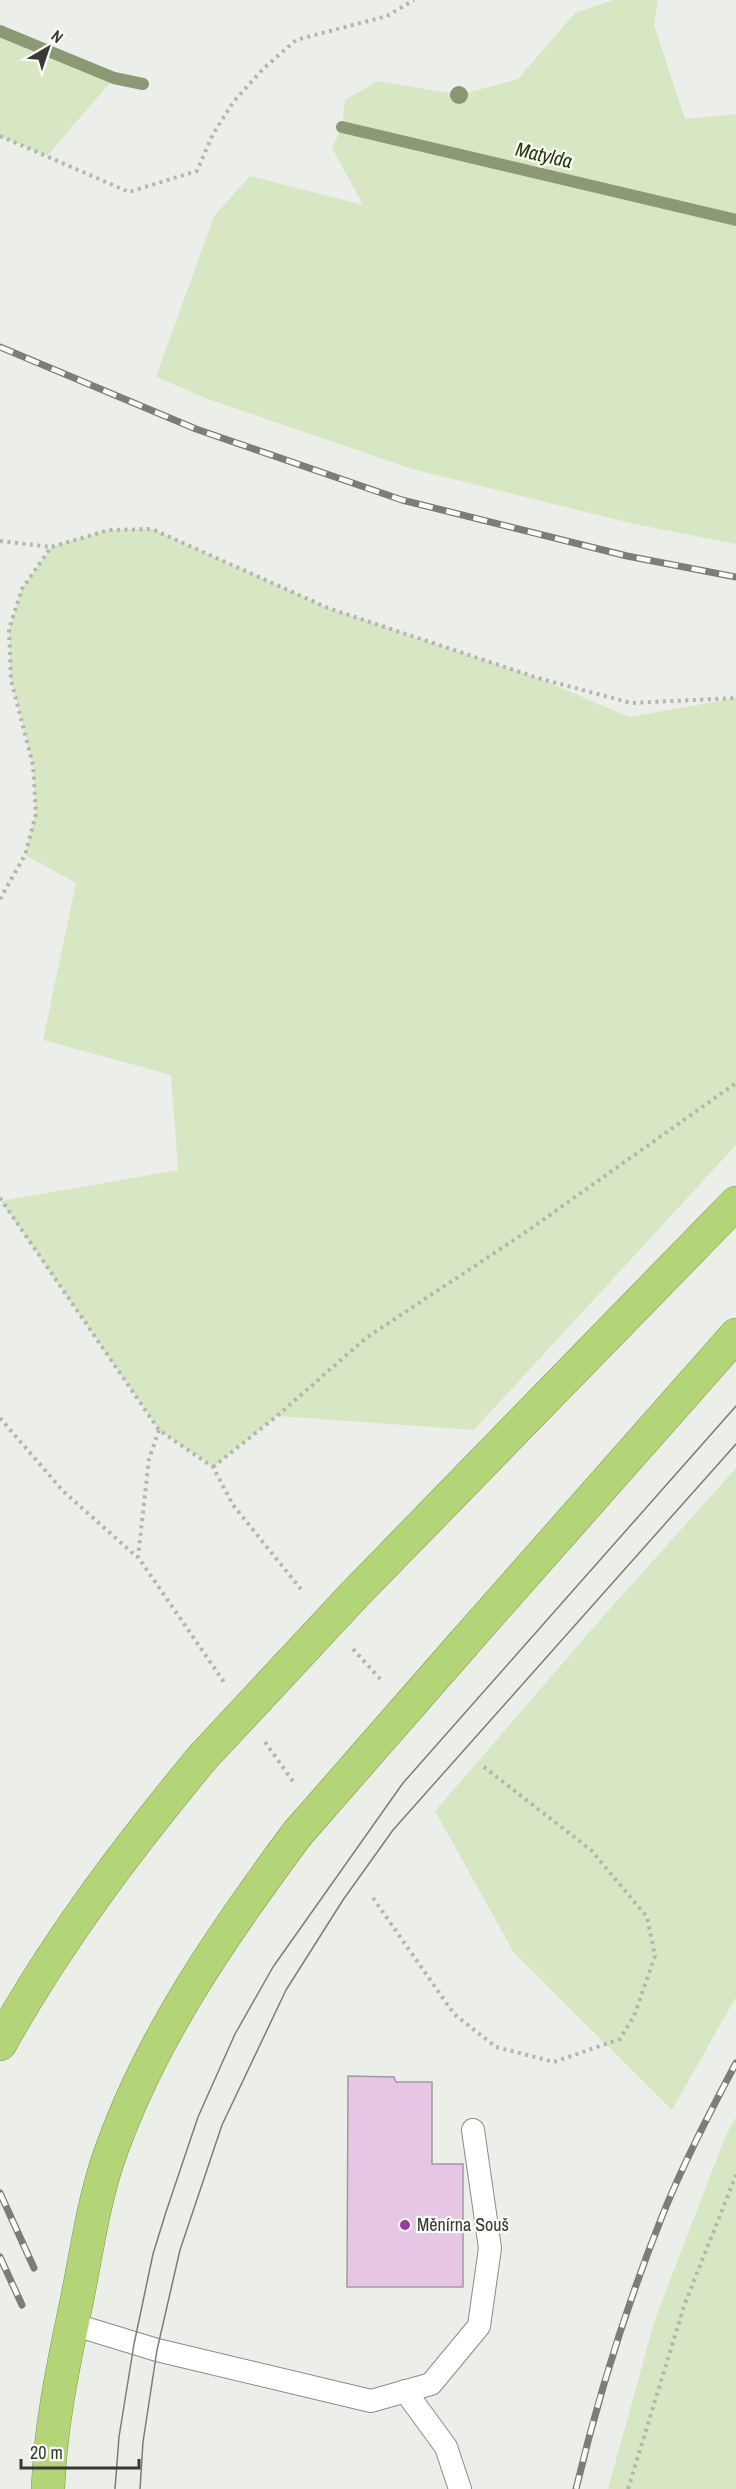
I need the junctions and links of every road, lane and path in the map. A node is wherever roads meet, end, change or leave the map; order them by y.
1 (414, 0) edge
2 (0, 136) edge
3 (0, 541) edge
4 (51, 547) junction
5 (736, 698) edge
6 (0, 899) edge
7 (736, 1083) edge
8 (0, 1199) edge
9 (736, 1203) edge
10 (736, 1335) edge
11 (0, 1419) edge
12 (159, 1430) junction
13 (213, 1467) junction
14 (138, 1557) junction
15 (309, 1599) dead end
16 (348, 1644) dead end
17 (227, 1686) dead end
18 (389, 1687) dead end
19 (260, 1735) dead end
20 (480, 1764) dead end
21 (294, 1784) dead end
22 (373, 1898) dead end
23 (0, 2044) edge
24 (473, 2130) dead end
25 (736, 2175) edge
26 (72, 2325) junction
27 (405, 2391) junction
28 (48, 2489) edge
29 (460, 2489) edge
30 (628, 2489) edge

1 - 2 path
3 - 4 path
4 - 5 path
4 - 6 path
7 - 13 path
8 - 12 path
9 - 23 highway, bridge
10 - 26 highway, bridge
11 - 14 path
12 - 13 path
12 - 14 path
13 - 15 path
14 - 17 path
16 - 18 path
19 - 21 path
20 - 22 path
24 - 27 lane
25 - 30 path
26 - 27 lane
26 - 28 highway
27 - 29 lane

